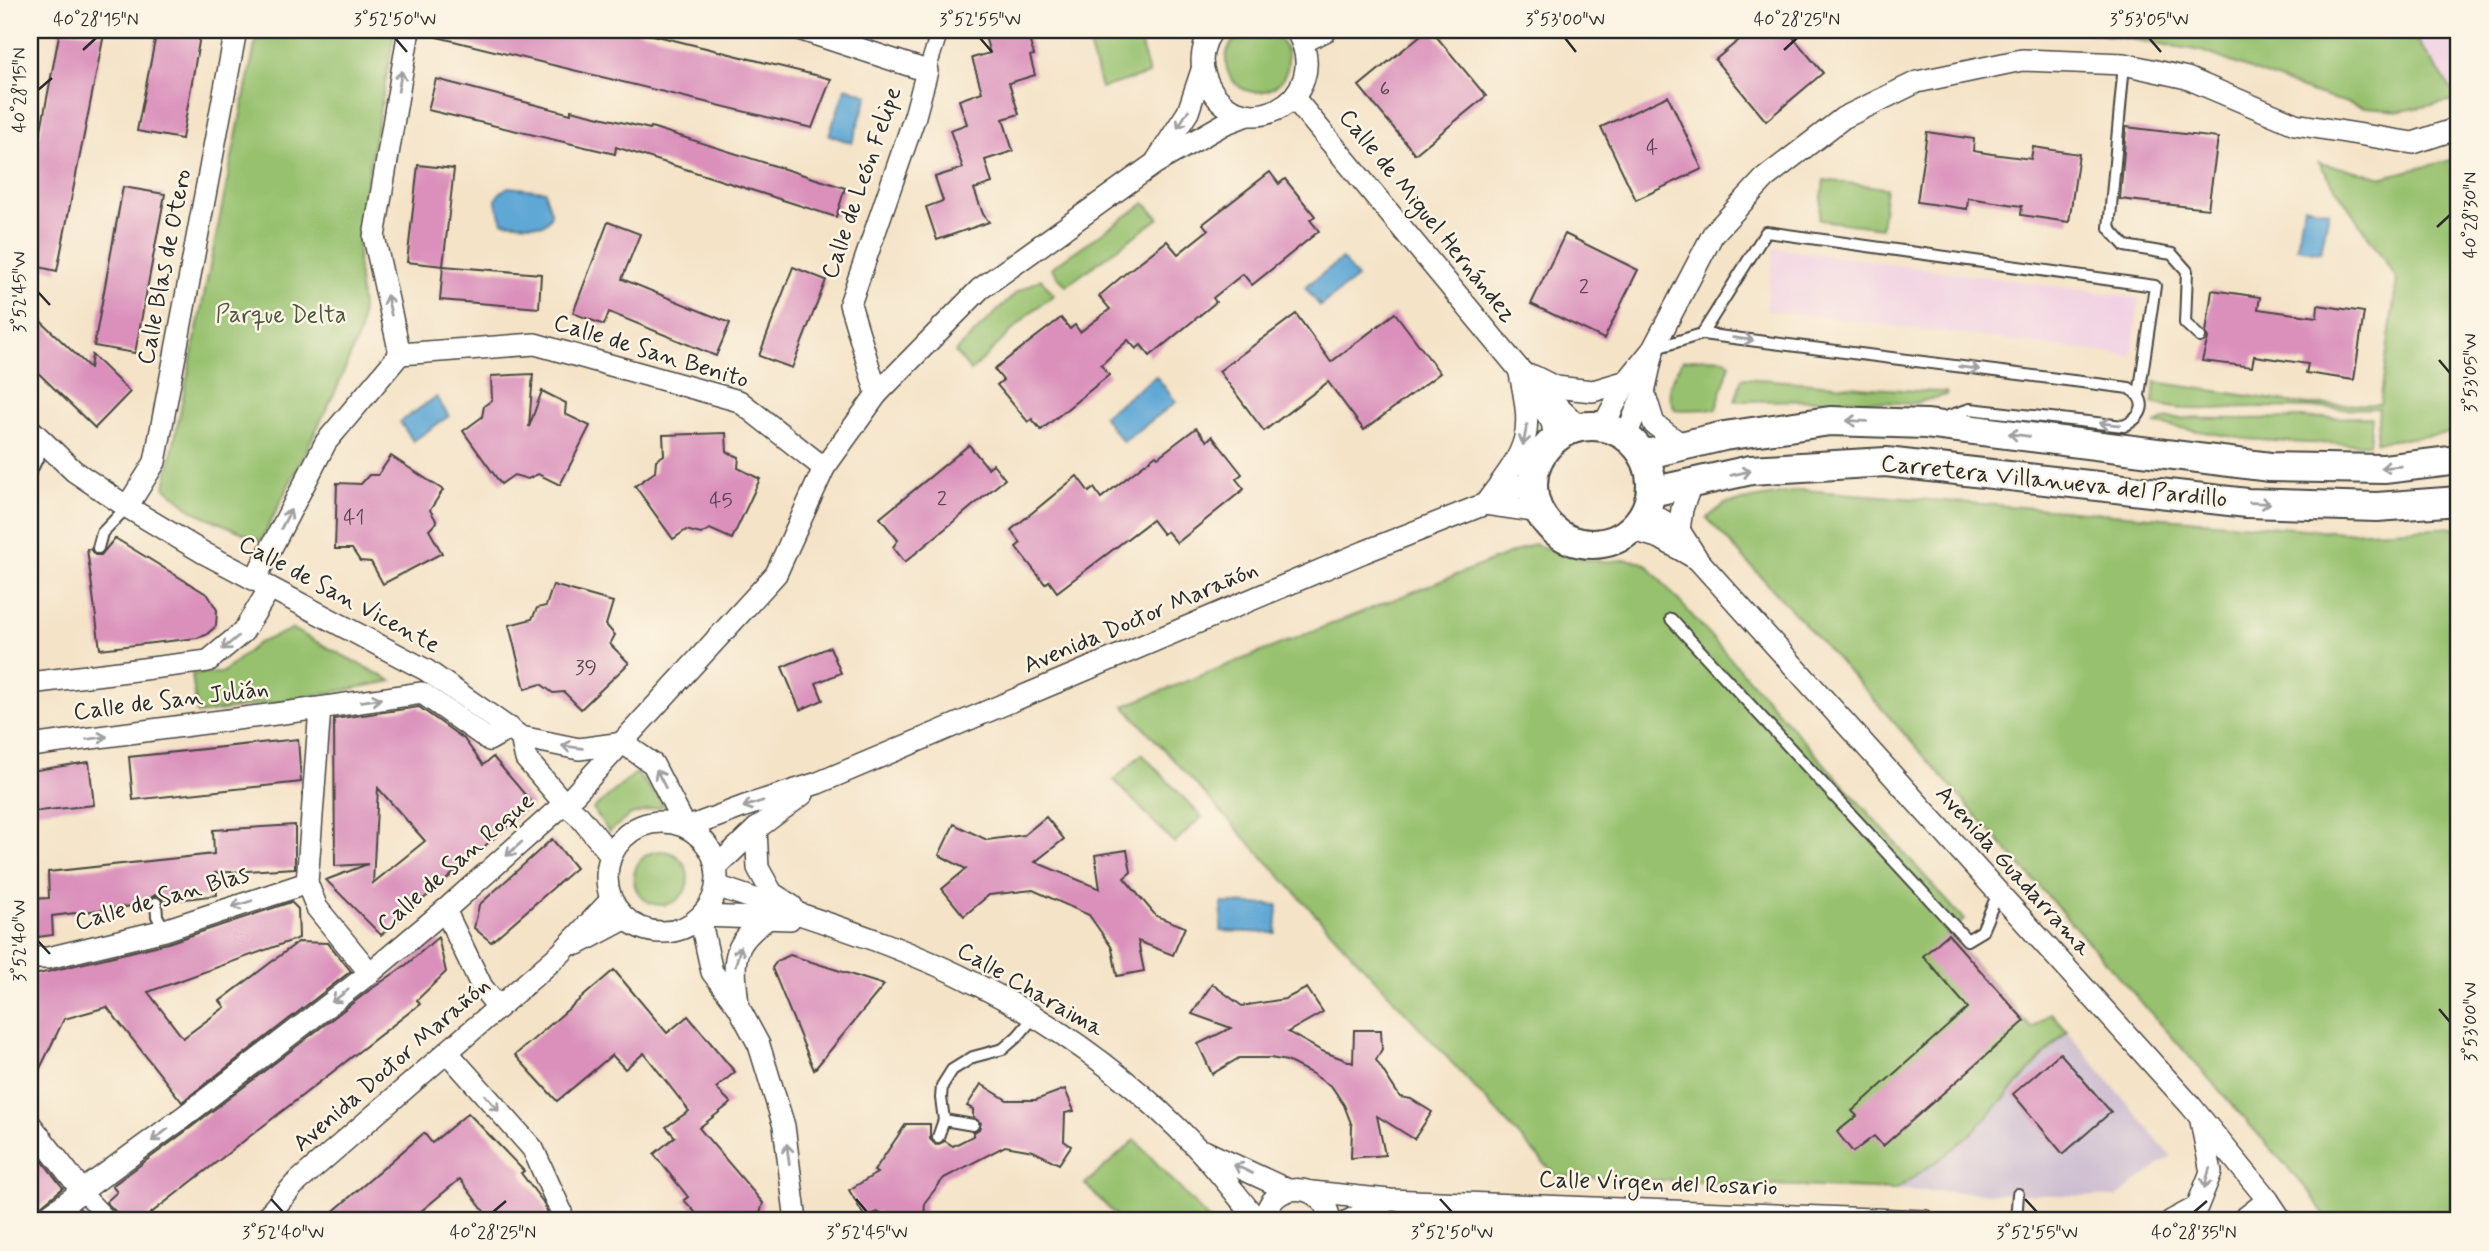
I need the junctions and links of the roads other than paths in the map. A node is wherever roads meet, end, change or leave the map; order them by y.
1 (236, 30) edge
2 (409, 30) edge
3 (802, 30) edge
4 (940, 30) edge
5 (1326, 30) edge
6 (1206, 36) edge
7 (1300, 36) edge
8 (2124, 64) junction
9 (1202, 70) junction
10 (927, 71) junction
11 (1294, 97) junction
12 (1247, 115) junction
13 (2459, 128) edge
14 (1154, 164) junction
15 (1702, 334) junction
16 (2200, 337) dead end
17 (1653, 349) junction
18 (400, 354) junction
19 (1518, 368) junction
20 (1635, 387) junction
21 (877, 394) junction
22 (2139, 394) junction
23 (1926, 424) junction
24 (37, 436) edge
25 (1601, 437) junction
26 (1682, 445) junction
27 (2459, 460) edge
28 (824, 468) junction
29 (30, 473) edge
30 (1533, 480) junction
31 (1691, 484) junction
32 (2459, 501) edge
33 (1485, 504) junction
34 (127, 507) junction
35 (1642, 511) junction
36 (1539, 512) junction
37 (1679, 530) junction
38 (98, 548) dead end
39 (1698, 560) junction
40 (263, 584) junction
41 (1671, 620) dead end
42 (30, 683) edge
43 (320, 708) junction
44 (515, 732) junction
45 (623, 743) junction
46 (30, 746) edge
47 (818, 783) junction
48 (564, 803) junction
49 (687, 827) junction
50 (756, 829) junction
51 (611, 855) junction
52 (716, 876) junction
53 (307, 883) junction
54 (1998, 893) junction
55 (611, 900) junction
56 (156, 903) dead end
57 (445, 910) junction
58 (700, 917) junction
59 (769, 918) junction
60 (625, 919) junction
61 (811, 919) junction
62 (165, 930) junction
63 (561, 953) junction
64 (30, 958) edge
65 (370, 973) junction
66 (738, 1006) junction
67 (498, 1007) junction
68 (1034, 1017) junction
69 (447, 1052) junction
70 (2201, 1119) junction
71 (944, 1120) junction
72 (30, 1124) edge
73 (973, 1125) dead end
74 (938, 1137) dead end
75 (1197, 1148) junction
76 (1288, 1190) junction
77 (1312, 1192) junction
78 (84, 1194) junction
79 (2018, 1194) dead end
80 (1389, 1200) junction
81 (2268, 1200) junction
82 (41, 1221) edge
83 (110, 1221) edge
84 (263, 1221) edge
85 (561, 1221) edge
86 (796, 1221) edge
87 (1258, 1221) edge
88 (1265, 1221) edge
89 (1330, 1221) edge
90 (1348, 1221) edge
91 (1926, 1221) edge
92 (2016, 1221) edge
93 (2171, 1221) edge
94 (2241, 1221) edge
95 (2282, 1221) edge

1 - 34 street, Calle Blas de Otero
18 -> 2 street
3 - 10 street
4 - 10 street, Calle de León Felipe
5 - 7 street
6 - 9 street
7 - 11 street
8 - 13 street
8 - 16 lane
8 - 17 street
9 - 12 street
9 -> 14 street
10 - 21 street, Calle de León Felipe
11 - 12 street, Calle de San Roque
11 - 19 street, Calle de Miguel Hernández
12 - 14 street, Calle de San Roque
14 - 21 street, Calle de San Roque
15 - 17 lane
15 -> 22 lane
15 - 22 lane
17 - 20 street
18 - 28 street, Calle de San Benito
40 -> 18 street, Calle de San Julián
19 - 20 street
19 - 25 street, Calle de Miguel Hernández
19 -> 33 street, Calle de Miguel Hernández
20 - 25 street
20 - 26 street
21 - 28 street, Calle de San Roque
22 -> 23 lane
23 -> 26 street, Carretera Villanueva del Pardillo
27 -> 23 street, Carretera Villanueva del Pardillo
24 - 29 lane, Calle de San Vicente
24 - 34 street, Calle de San Vicente
25 - 26 street, Carretera Villanueva del Pardillo
25 - 30 street
25 - 35 street
28 - 45 street, Calle de San Roque
30 - 33 street, Avenida Doctor Marañón
30 - 36 street
31 -> 32 street, Carretera Villanueva del Pardillo
31 - 35 street, Carretera Villanueva del Pardillo
31 - 37 street
33 - 36 street
33 - 47 street, Avenida Doctor Marañón
34 - 38 lane
34 - 40 street, Calle de San Vicente
35 - 36 street
35 - 37 street, Avenida Guadarrama
35 - 39 street, Avenida Guadarrama
37 - 39 street, Avenida Guadarrama
39 - 54 street, Avenida Guadarrama
40 -> 42 street, Calle de San Julián
40 - 44 street, Calle de San Vicente
41 - 54 lane
43 -> 44 street, Calle de San Julián
46 -> 43 street, Calle de San Julián
43 - 53 street
45 -> 44 street, Calle de San Vicente
44 - 48 street
45 - 48 street, Calle de San Roque
49 -> 45 street
47 -> 49 street, Avenida Doctor Marañón
47 - 50 street, Avenida Doctor Marañón
48 - 51 street
48 -> 57 street, Calle de San Roque
49 - 51 street, Avenida Doctor Marañón
49 - 52 street
50 - 52 street, Avenida Doctor Marañón
50 - 61 street, Calle Charaima
51 - 55 street
52 - 58 street, Avenida Doctor Marañón
52 - 61 street, Calle Charaima
53 -> 62 street, Calle de San Blas
53 - 65 street
54 - 70 street, Avenida Guadarrama
55 - 60 street
55 - 63 street, Avenida Doctor Marañón
56 - 62 lane
57 - 65 street, Calle de San Roque
57 - 67 street
58 - 59 street, Calle Charaima
58 - 60 street
58 - 66 street
59 - 61 street, Calle Charaima
66 -> 59 street
60 - 63 street, Avenida Doctor Marañón
61 - 68 street, Calle Charaima
62 - 64 street, Calle de San Blas
63 - 67 street, Avenida Doctor Marañón
65 -> 78 street, Calle de San Roque
86 -> 66 street
67 - 69 street, Avenida Doctor Marañón
68 - 71 lane
68 - 75 street, Calle Charaima
69 - 84 street, Avenida Doctor Marañón
69 -> 85 street
70 - 81 street, Avenida Guadarrama
70 -> 93 street
71 - 73 lane
71 - 74 lane
72 - 78 street
76 -> 75 street, Calle Charaima
75 - 87 street, Calle Charaima
76 - 77 street, Calle Charaima
76 - 88 street
77 - 80 street, Calle Virgen del Rosario
77 - 89 street
78 - 82 street, Calle de San Roque
78 - 83 street
79 - 92 lane
80 - 90 street, Calle Virgen del Rosario
80 - 91 street, Calle Virgen del Rosario
81 - 94 street
81 - 95 street, Avenida Guadarrama

